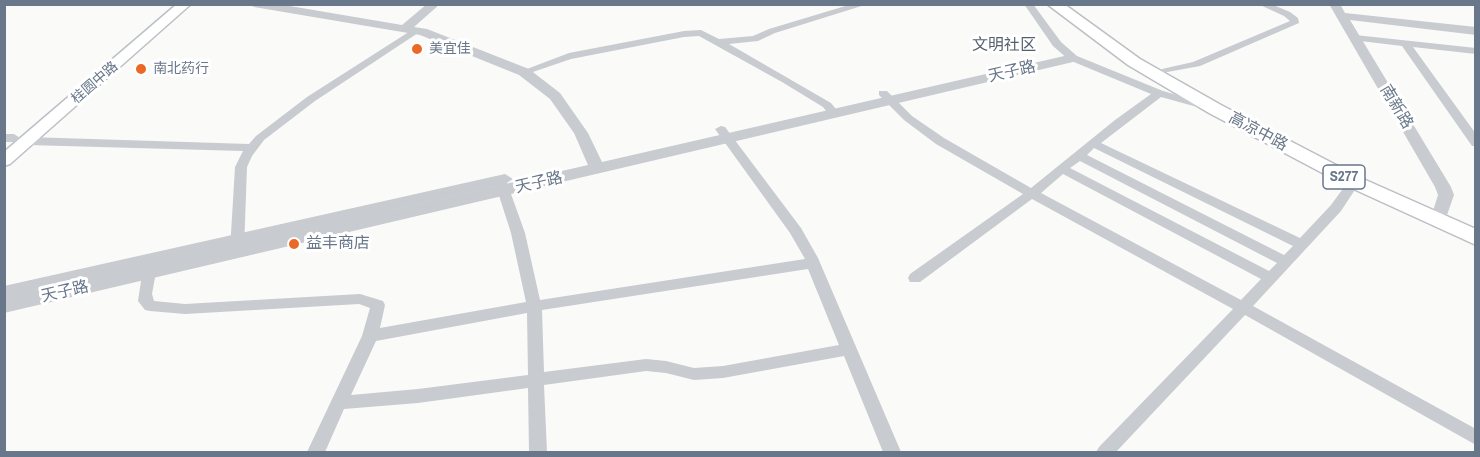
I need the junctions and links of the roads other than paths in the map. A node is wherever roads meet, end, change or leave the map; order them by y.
1 (169, 4) edge
2 (185, 4) edge
3 (254, 4) edge
4 (435, 4) edge
5 (864, 4) edge
6 (1028, 4) edge
7 (1054, 4) edge
8 (1067, 4) edge
9 (1262, 4) edge
10 (1338, 10) edge
11 (410, 30) junction
12 (1476, 31) edge
13 (1355, 38) junction
14 (719, 42) junction
15 (1405, 43) junction
16 (1476, 51) edge
17 (1069, 55) junction
18 (1166, 71) junction
19 (524, 72) junction
20 (1159, 93) junction
21 (887, 97) junction
22 (830, 109) junction
23 (1215, 109) junction
24 (725, 134) junction
25 (13, 141) edge
26 (1093, 143) junction
27 (1476, 143) edge
28 (252, 148) junction
29 (1078, 155) junction
30 (4, 161) edge
31 (595, 164) junction
32 (1062, 169) junction
33 (1354, 182) junction
34 (502, 185) junction
35 (1032, 193) junction
36 (1441, 211) junction
37 (1476, 227) edge
38 (1476, 238) edge
39 (1302, 245) junction
40 (237, 246) junction
41 (1286, 262) junction
42 (813, 263) junction
43 (150, 266) junction
44 (915, 278) dead end
45 (1271, 278) junction
46 (4, 293) edge
47 (4, 306) edge
48 (534, 306) junction
49 (1244, 308) junction
50 (370, 336) junction
51 (850, 350) junction
52 (535, 380) junction
53 (339, 403) junction
54 (1476, 438) edge
55 (316, 453) edge
56 (538, 453) edge
57 (892, 453) edge
58 (1105, 453) edge

1 - 25 main road, 桂圆中路
2 - 25 main road, 桂圆中路
3 - 11 street
4 - 11 street
5 - 14 street
6 - 17 street
7 - 23 main road, 高凉中路 / S277
8 - 18 main road, 高凉中路 / S277
9 - 18 street
10 - 12 street
10 - 13 street, 南新路
11 - 19 street
11 - 28 street
13 - 15 street
13 - 36 street, 南新路
14 - 19 street
14 - 22 street
15 - 16 street
15 - 27 street
17 - 20 street
17 - 21 street, 天子路
18 - 36 main road, 高凉中路 / S277
19 - 31 street
20 - 23 street
20 - 26 street
21 - 22 street, 天子路
21 - 35 street
22 - 24 street, 天子路
23 - 33 main road, 高凉中路 / S277
24 - 31 street, 天子路
24 - 42 street
25 - 28 street
25 - 30 main road, 桂圆中路
26 - 29 street
26 - 39 street
28 - 40 street
29 - 32 street
29 - 41 street
31 - 34 street, 天子路
32 - 35 street
32 - 45 street
33 - 38 main road, 高凉中路 / S277
33 - 39 street
34 - 40 street, 天子路
34 - 48 street
35 - 44 street
35 - 49 street
36 - 37 main road, 高凉中路 / S277
39 - 41 street
40 - 43 street, 天子路
41 - 45 street
42 - 48 street
42 - 51 street
43 - 46 street, 天子路
43 - 47 street, 天子路
43 - 50 street
45 - 49 street
48 - 50 street
48 - 52 street
49 - 54 street
49 - 58 street
50 - 53 street
51 - 52 street
51 - 57 street
52 - 53 street
52 - 56 street
53 - 55 street

